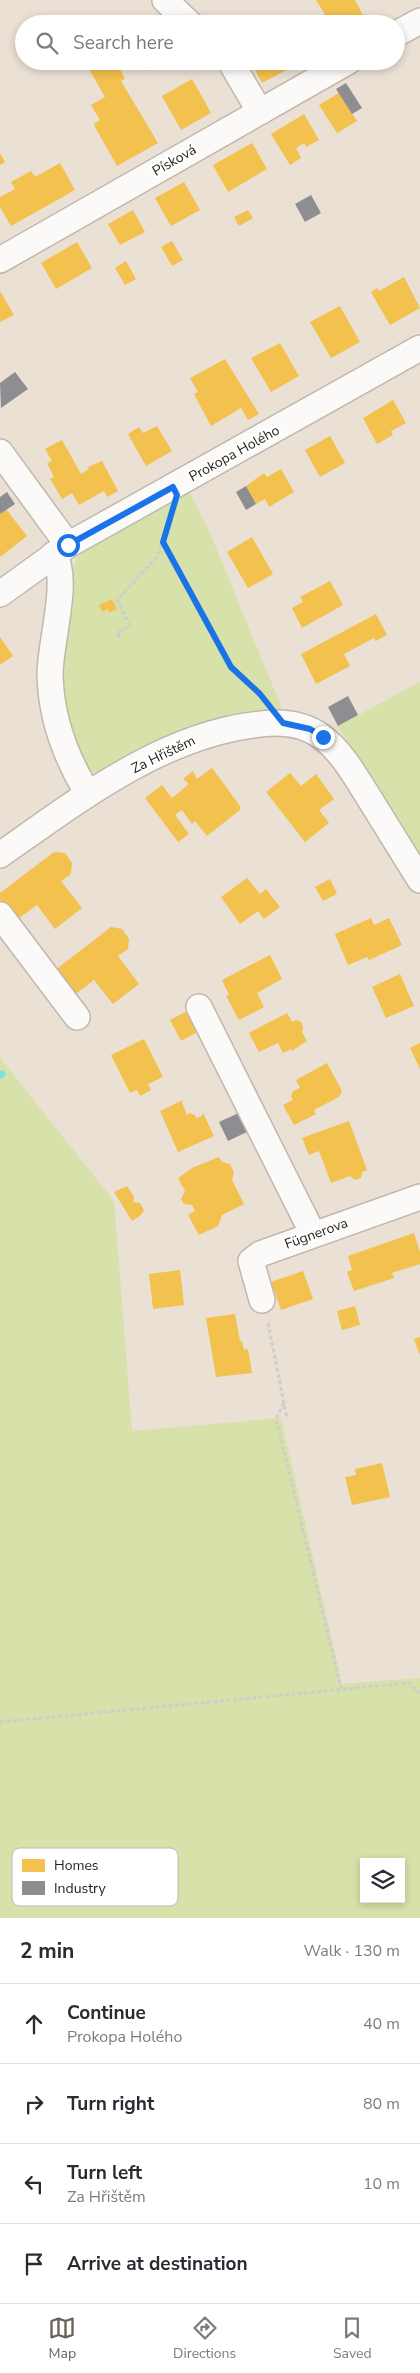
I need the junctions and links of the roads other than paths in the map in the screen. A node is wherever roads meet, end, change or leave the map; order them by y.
1 (165, 0) edge
2 (181, 15) edge
3 (420, 20) edge
4 (405, 29) edge
5 (235, 70) edge
6 (332, 70) edge
7 (260, 112) junction
8 (0, 260) edge
9 (420, 348) edge
10 (0, 452) edge
11 (61, 550) junction
12 (0, 594) edge
13 (88, 794) junction
14 (0, 855) edge
15 (420, 880) edge
16 (0, 915) edge
17 (199, 1007) dead end
18 (77, 1018) dead end
19 (420, 1197) edge
20 (313, 1234) junction
21 (262, 1300) dead end

1 - 2 street
3 - 4 street
5 - 7 street
6 - 7 street, Písková
7 - 8 street, Písková
9 - 11 street, Prokopa Holého
10 - 11 street
11 - 12 street, Prokopa Holého
11 - 13 street
13 - 14 street, Za Hřištěm
13 - 15 street, Za Hřištěm
16 - 18 street
17 - 20 street
19 - 20 street, Fügnerova
20 - 21 street, Fügnerova

